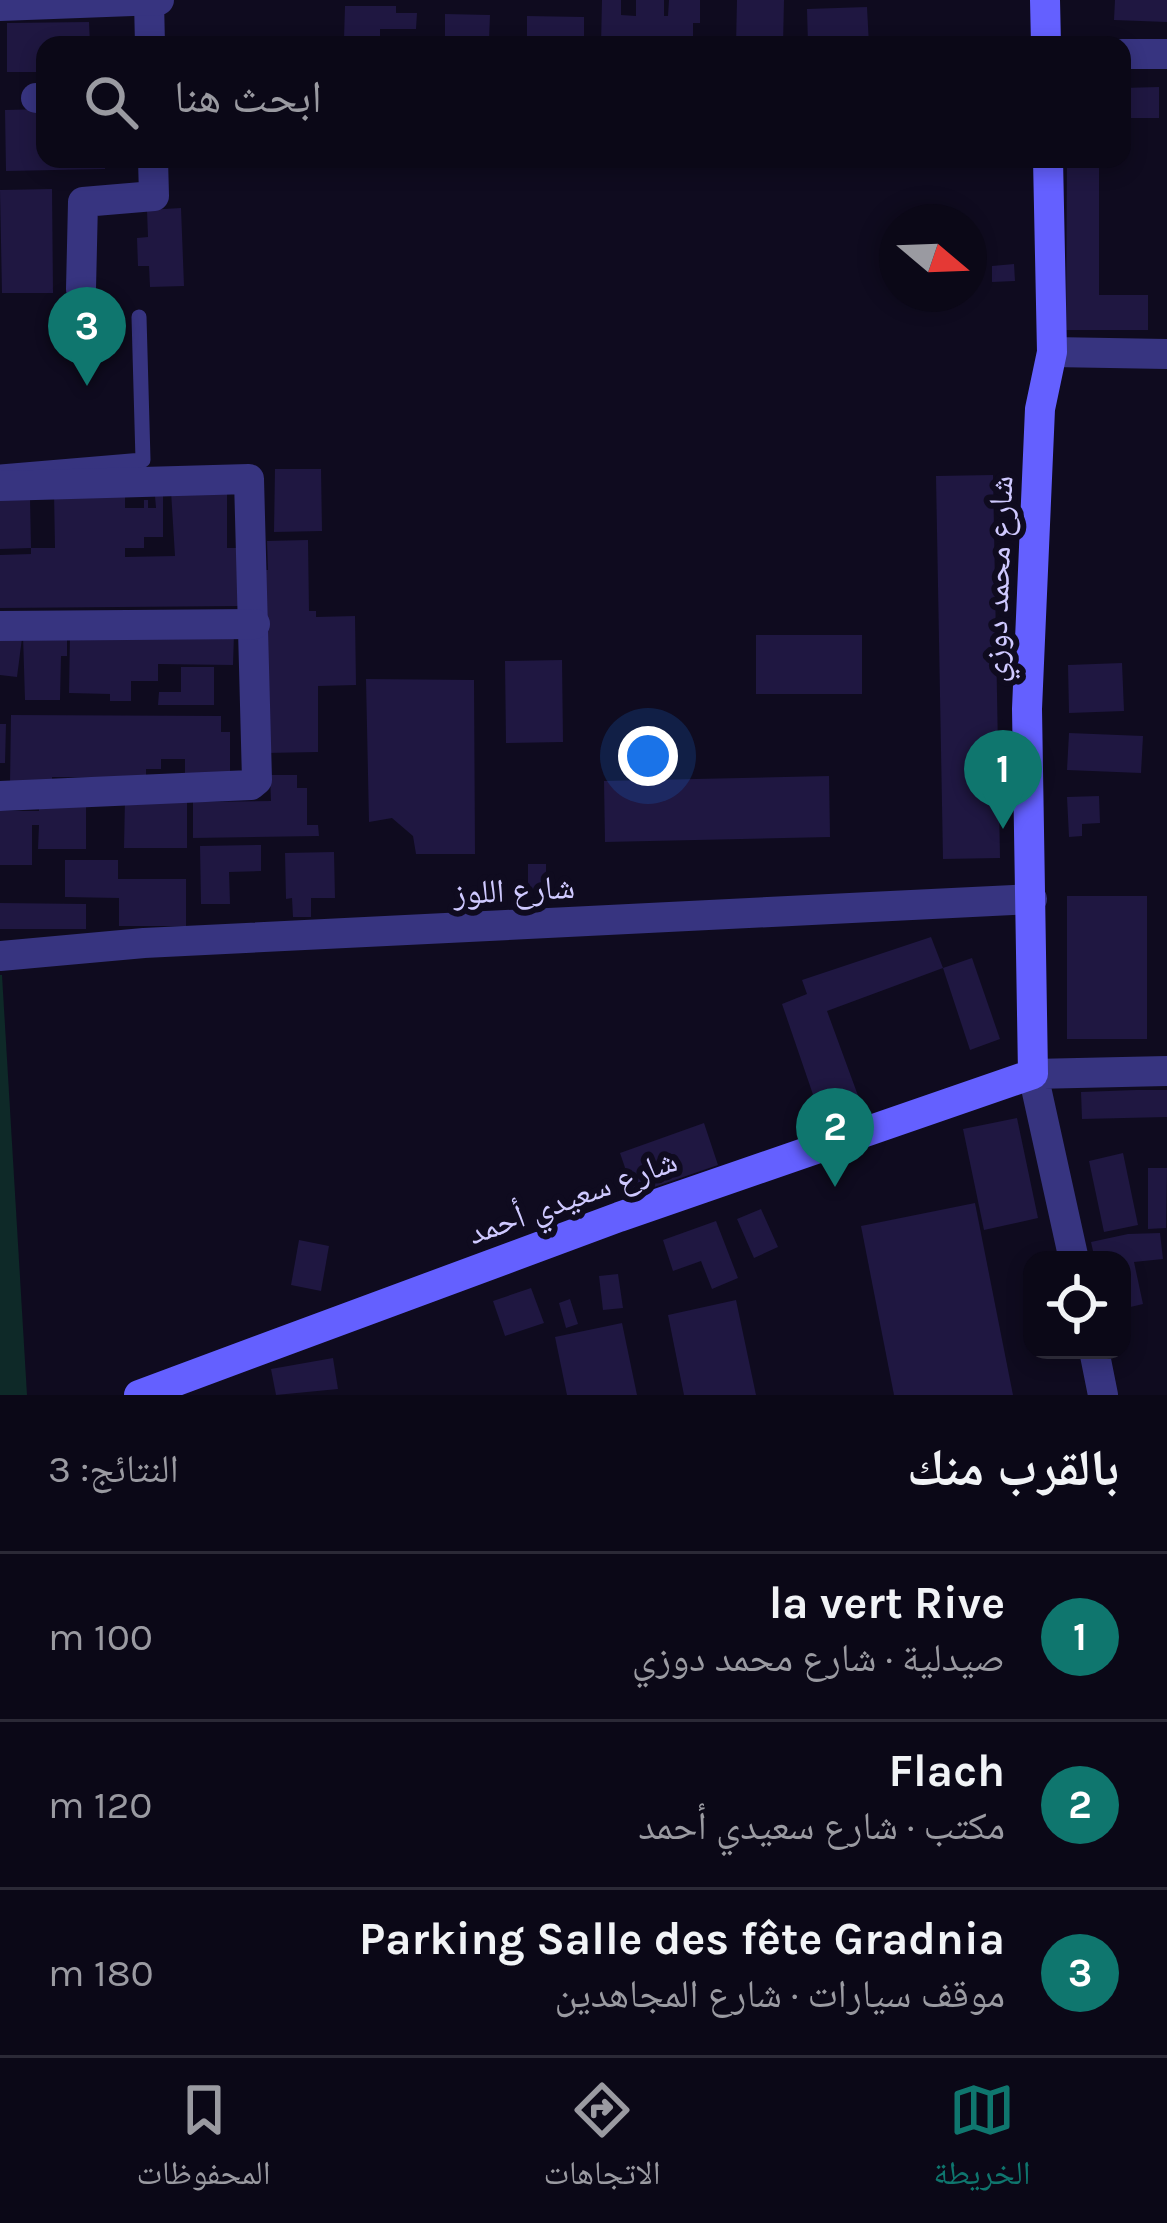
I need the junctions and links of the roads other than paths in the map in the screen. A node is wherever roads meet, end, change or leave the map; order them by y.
1 (159, 0) edge
2 (1045, 0) edge
3 (149, 1) edge
4 (16, 4) edge
5 (150, 36) edge
6 (1046, 36) edge
7 (1131, 54) edge
8 (1167, 54) edge
9 (153, 168) edge
10 (1048, 168) edge
11 (81, 290) dead end
12 (139, 317) dead end
13 (1052, 352) junction
14 (1167, 354) edge
15 (0, 472) edge
16 (0, 486) edge
17 (255, 624) junction
18 (0, 626) edge
19 (0, 796) edge
20 (1031, 899) junction
21 (0, 956) edge
22 (1167, 1071) edge
23 (1033, 1074) junction
24 (1072, 1251) edge
25 (1096, 1359) edge
26 (139, 1395) edge
27 (1103, 1395) edge

1 - 3 street
2 - 6 street
3 - 4 street
3 - 5 street
7 - 8 street
9 - 11 street
10 - 13 street, شارع محمد دوزي
12 - 15 lane
13 - 14 street
13 - 20 street, شارع محمد دوزي
16 - 17 street
17 - 18 street
17 - 19 street
20 - 21 street, شارع اللوز
20 - 23 street, شارع محمد دوزي
22 - 23 street
23 - 24 street
23 - 26 street, شارع سعيدي أحمد
25 - 27 street

